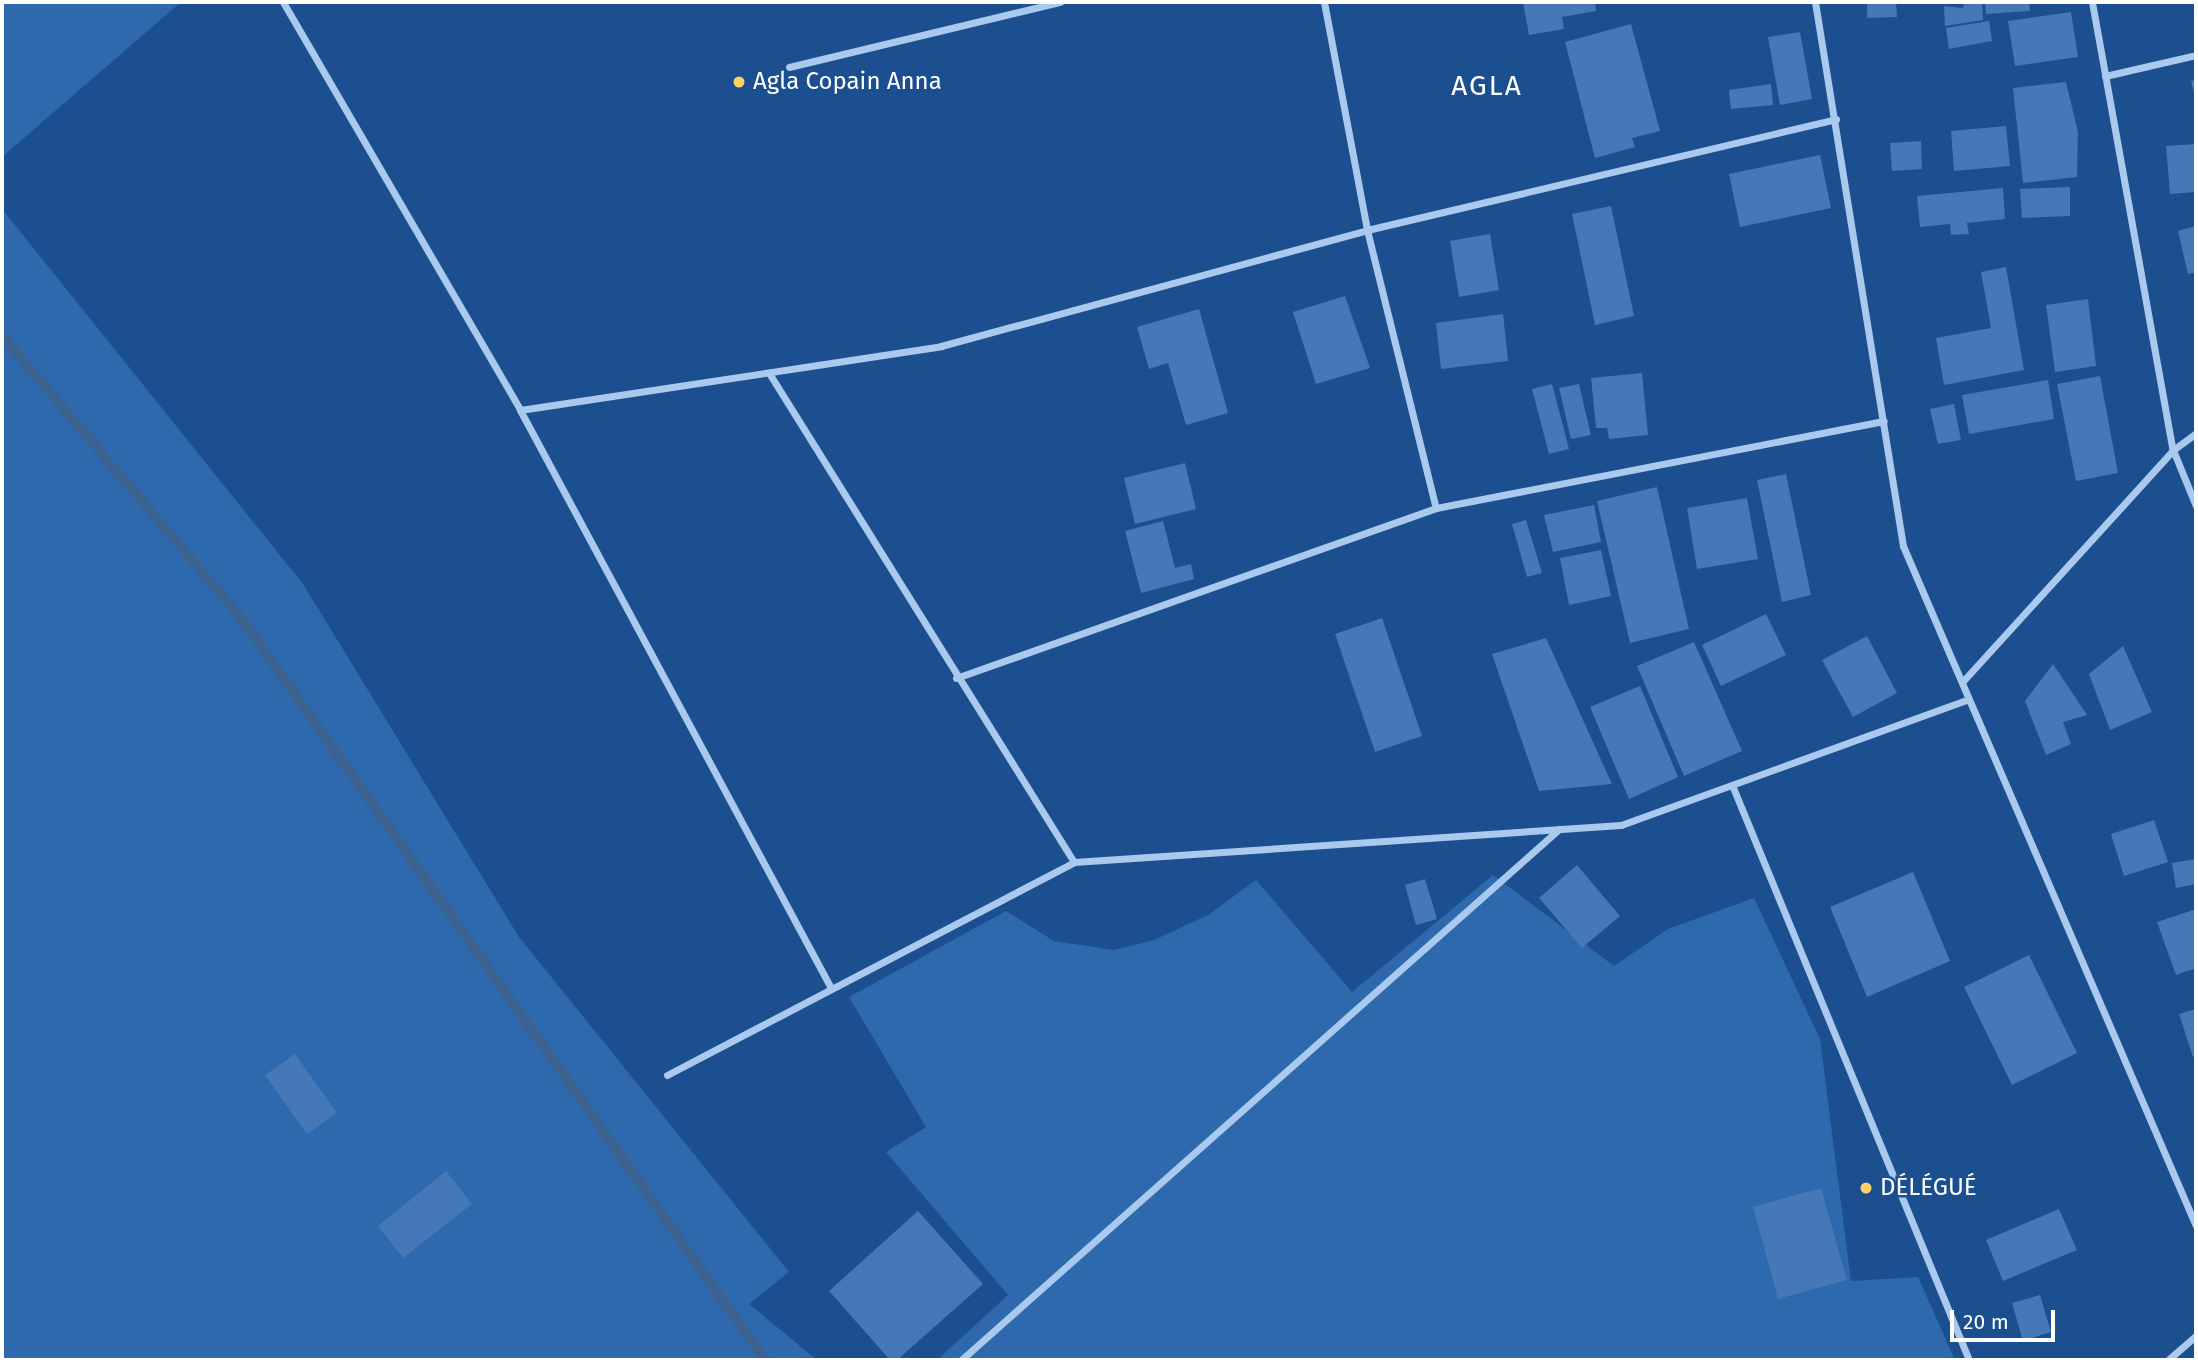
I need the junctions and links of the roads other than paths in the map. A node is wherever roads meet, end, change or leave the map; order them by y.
1 (283, 2) edge
2 (1060, 2) edge
3 (1324, 2) edge
4 (1815, 2) edge
5 (2092, 2) edge
6 (2196, 55) edge
7 (789, 68) dead end
8 (2105, 76) junction
9 (1836, 119) junction
10 (1367, 230) junction
11 (769, 373) junction
12 (520, 410) junction
13 (1884, 421) junction
14 (2196, 433) edge
15 (2173, 450) junction
16 (2196, 506) edge
17 (1436, 508) junction
18 (956, 678) junction
19 (1964, 680) junction
20 (1967, 700) junction
21 (1732, 785) junction
22 (1559, 829) junction
23 (1074, 862) junction
24 (831, 988) junction
25 (667, 1075) dead end
26 (2196, 1226) edge
27 (2196, 1336) edge
28 (961, 1360) edge
29 (1969, 1360) edge
30 (2168, 1360) edge

1 - 12 street
2 - 7 street
3 - 10 street
4 - 9 street
5 - 8 street
6 - 8 street
8 - 15 street
9 - 10 street
9 - 13 street
10 - 11 street
10 - 17 street
11 - 12 street
11 - 18 street
12 - 24 street
13 - 17 street
13 - 19 street
14 - 15 street
15 - 16 street
15 - 19 street
17 - 18 street
18 - 23 street
19 - 20 street
20 - 21 street
20 - 26 street
21 - 22 street
21 - 29 street
22 - 23 street
22 - 28 street
23 - 24 street
24 - 25 street
27 - 30 street

